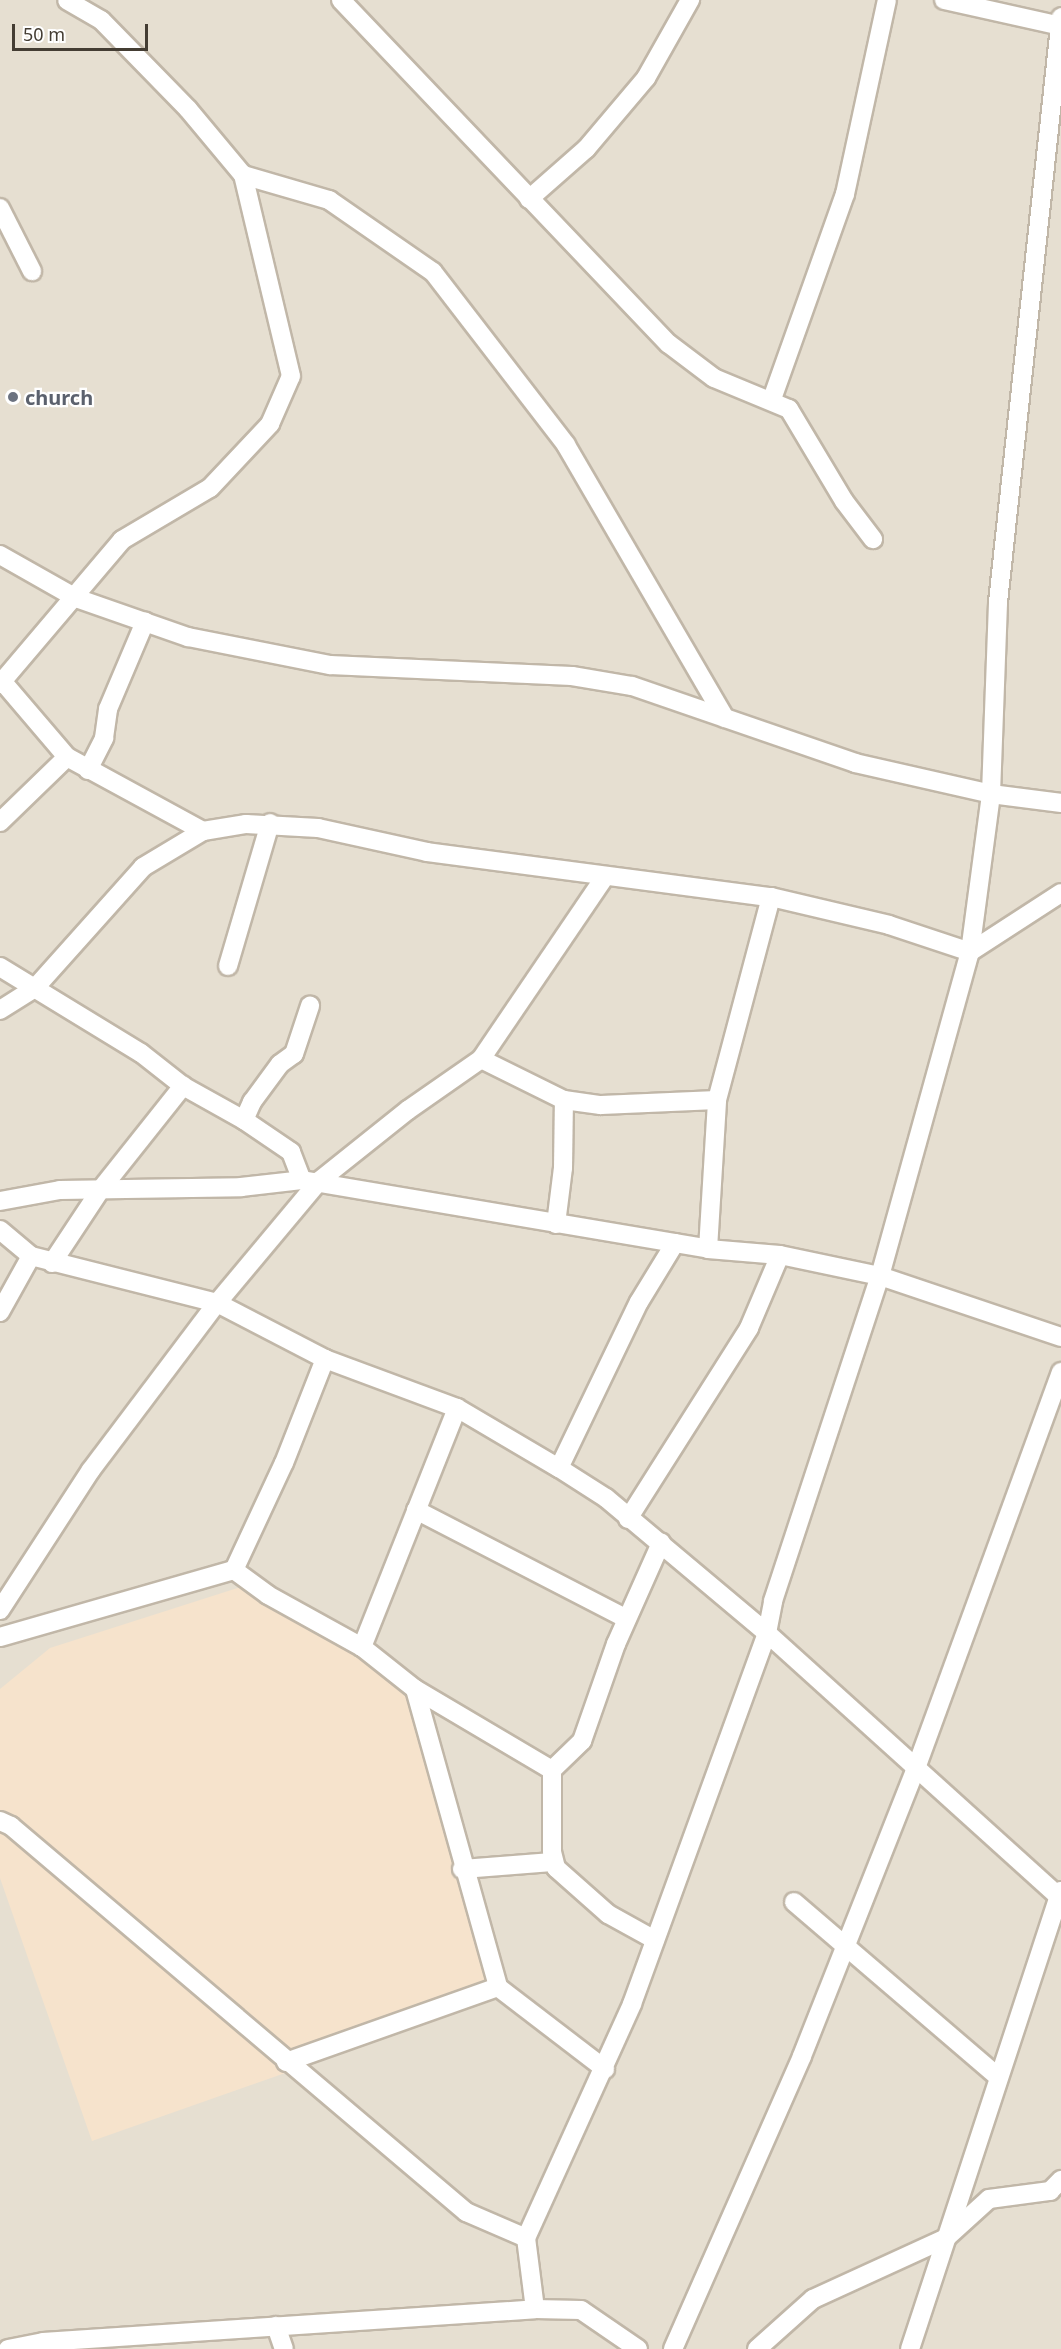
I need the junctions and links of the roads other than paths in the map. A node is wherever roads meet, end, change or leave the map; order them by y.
1 (68, 0) edge
2 (341, 0) edge
3 (690, 0) edge
4 (887, 0) edge
5 (944, 0) edge
6 (1060, 23) edge
7 (243, 175) junction
8 (529, 199) junction
9 (0, 208) edge
10 (32, 271) dead end
11 (772, 399) junction
12 (873, 539) dead end
13 (0, 555) edge
14 (76, 597) junction
15 (145, 622) junction
16 (2, 683) edge
17 (725, 718) junction
18 (67, 758) junction
19 (88, 770) junction
20 (991, 794) junction
21 (1061, 803) edge
22 (0, 822) edge
23 (270, 823) junction
24 (203, 831) junction
25 (604, 878) junction
26 (1061, 893) edge
27 (771, 897) junction
28 (970, 952) junction
29 (228, 966) dead end
30 (0, 967) edge
31 (35, 988) junction
32 (310, 1006) dead end
33 (0, 1010) edge
34 (481, 1059) junction
35 (183, 1086) junction
36 (564, 1100) junction
37 (717, 1100) junction
38 (244, 1120) junction
39 (311, 1181) junction
40 (101, 1189) junction
41 (0, 1200) edge
42 (556, 1224) junction
43 (0, 1230) edge
44 (675, 1243) junction
45 (708, 1249) junction
46 (780, 1255) junction
47 (31, 1257) junction
48 (51, 1263) junction
49 (880, 1276) junction
50 (217, 1303) junction
51 (0, 1312) edge
52 (1061, 1337) edge
53 (325, 1359) junction
54 (1061, 1372) edge
55 (457, 1408) junction
56 (559, 1468) junction
57 (416, 1510) junction
58 (628, 1519) junction
59 (661, 1543) junction
60 (234, 1570) junction
61 (0, 1610) edge
62 (627, 1619) junction
63 (767, 1633) junction
64 (0, 1637) edge
65 (362, 1647) junction
66 (415, 1689) junction
67 (552, 1770) junction
68 (915, 1771) junction
69 (0, 1821) edge
70 (553, 1862) junction
71 (462, 1869) junction
72 (1060, 1896) edge
73 (794, 1902) dead end
74 (655, 1940) junction
75 (844, 1946) junction
76 (498, 1987) junction
77 (286, 2062) junction
78 (605, 2069) junction
79 (998, 2077) junction
80 (1061, 2180) edge
81 (526, 2238) junction
82 (946, 2238) junction
83 (535, 2309) junction
84 (276, 2326) junction
85 (8, 2349) edge
86 (284, 2349) edge
87 (638, 2349) edge
88 (673, 2349) edge
89 (757, 2349) edge
90 (910, 2349) edge

1 - 7 street
2 - 8 street
3 - 8 street
4 - 11 street
5 - 6 street
6 - 20 street
7 - 14 street
7 - 17 street
8 - 11 street
9 - 10 street
11 - 12 street
13 - 14 street
14 - 15 street
14 - 16 street
15 - 17 street
15 - 19 street
16 - 18 street
17 - 20 street
18 - 19 street
18 - 22 street
19 - 24 street
20 - 21 street
20 - 28 street
23 - 24 street
23 - 25 street
23 - 29 street
24 - 31 street
25 - 27 street
25 - 34 street
26 - 28 street
27 - 28 street
27 - 37 street
28 - 49 street
30 - 31 street
31 - 33 street
31 - 35 street
32 - 38 street
34 - 36 street
34 - 39 street
35 - 38 street
35 - 40 street
36 - 37 street
36 - 42 street
37 - 45 street
38 - 39 street
39 - 40 street
39 - 42 street
39 - 50 street
40 - 41 street
40 - 48 street
42 - 44 street
43 - 47 street
44 - 45 street
44 - 56 street
45 - 46 street
46 - 49 street
46 - 58 street
47 - 48 street
47 - 51 street
48 - 50 street
49 - 52 street
49 - 63 street
50 - 53 street
50 - 61 street
53 - 55 street
53 - 60 street
54 - 68 street
55 - 56 street
55 - 57 street
56 - 58 street
57 - 62 street
57 - 65 street
58 - 59 street
59 - 62 street
59 - 63 street
60 - 64 street
60 - 65 street
62 - 67 street
63 - 68 street
63 - 74 street
65 - 66 street
66 - 67 street
66 - 71 street
67 - 70 street
68 - 72 street
68 - 75 street
69 - 77 street
70 - 71 street
70 - 74 street
71 - 76 street
72 - 79 street
73 - 75 street
74 - 78 street
75 - 79 street
75 - 88 street
76 - 77 street
76 - 78 street
77 - 81 street
78 - 81 street
79 - 82 street
80 - 82 street
81 - 83 street
82 - 89 street
82 - 90 street
83 - 84 street
83 - 87 street
84 - 85 street
84 - 86 street

